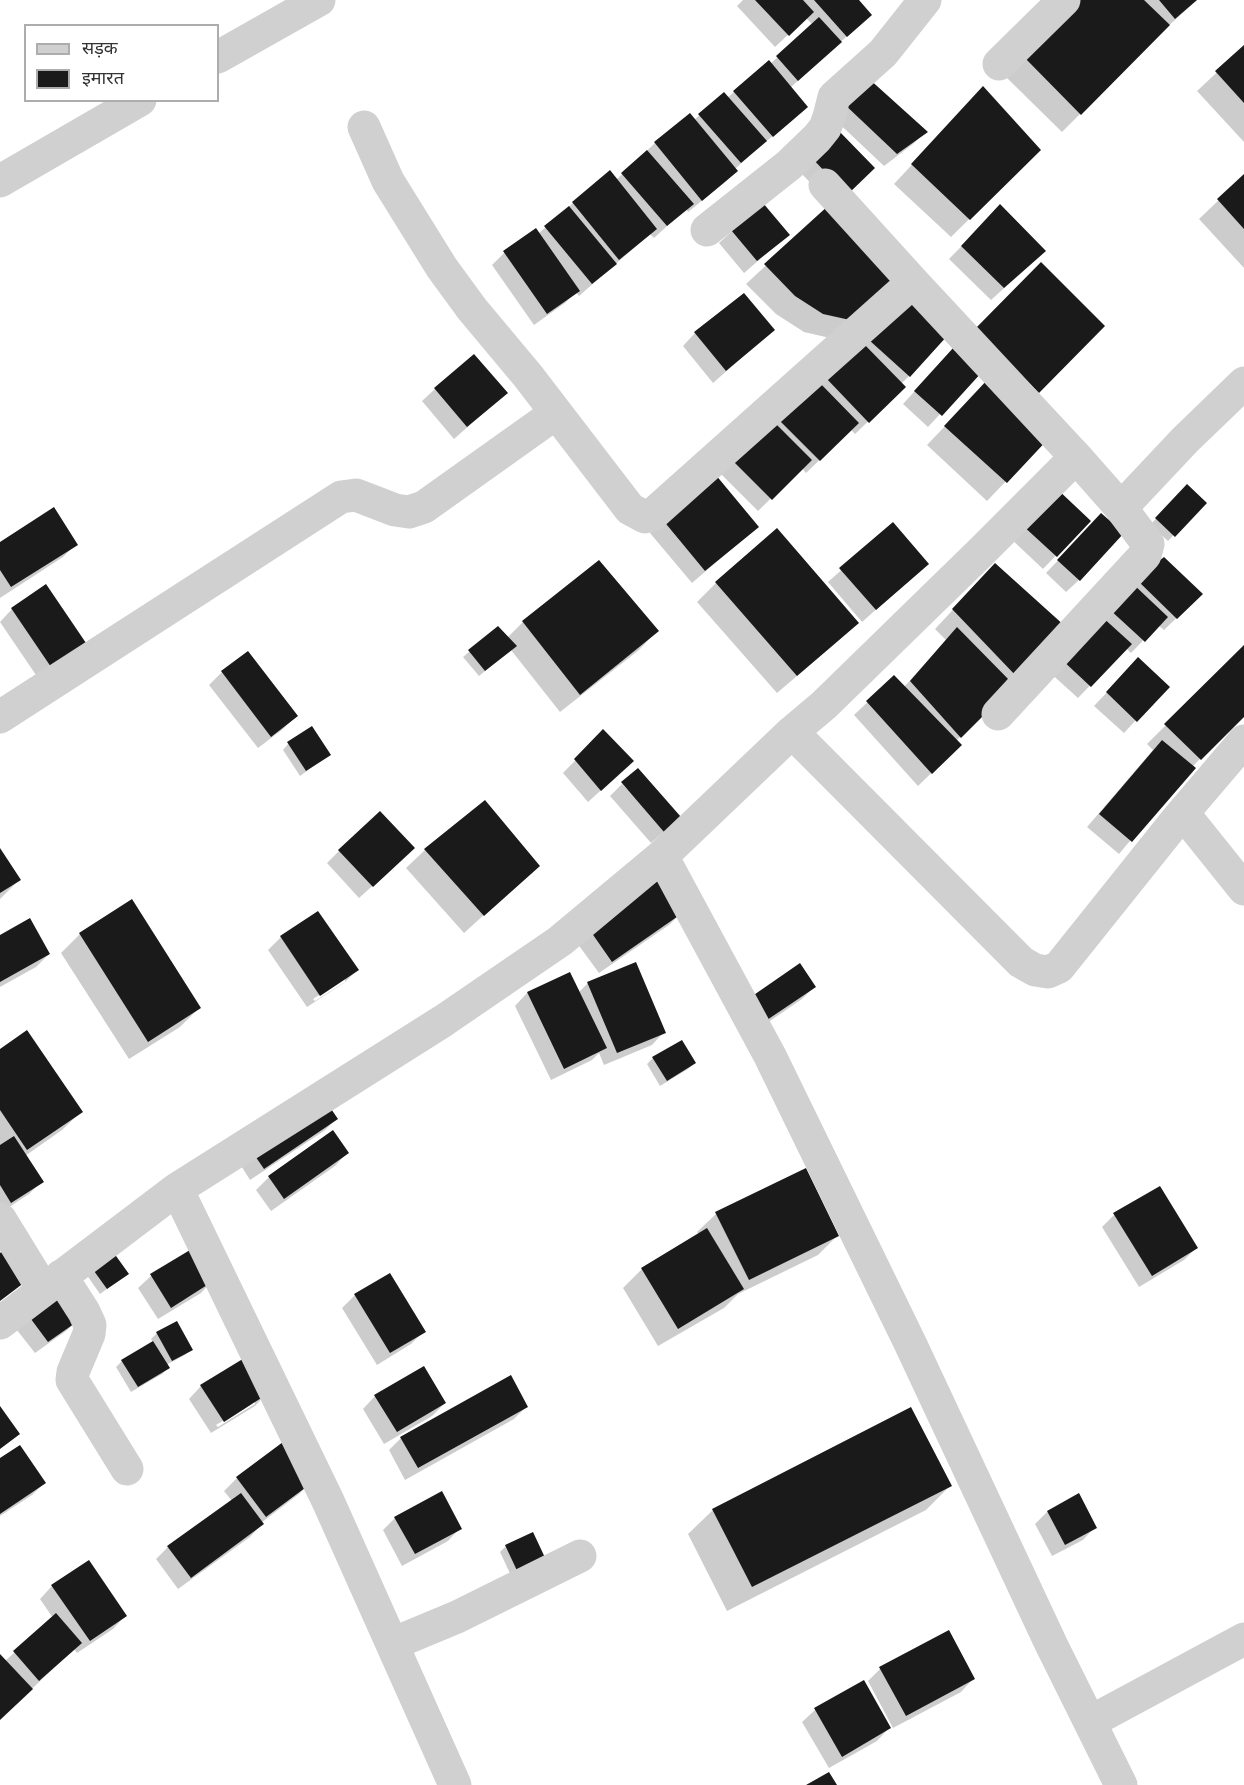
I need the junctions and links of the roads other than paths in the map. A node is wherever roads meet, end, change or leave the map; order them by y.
1 (319, 0) edge
2 (926, 0) edge
3 (1064, 0) edge
4 (219, 56) edge
5 (999, 64) dead end
6 (137, 102) edge
7 (364, 127) dead end
8 (0, 181) edge
9 (825, 185) dead end
10 (707, 230) dead end
11 (912, 282) junction
12 (1244, 383) edge
13 (556, 412) junction
14 (1076, 457) junction
15 (1121, 508) junction
16 (998, 714) dead end
17 (0, 717) edge
18 (792, 732) junction
19 (1244, 741) edge
20 (1183, 813) junction
21 (662, 856) junction
22 (1244, 889) edge
23 (177, 1189) junction
24 (0, 1220) edge
25 (52, 1283) junction
26 (0, 1323) edge
27 (127, 1469) dead end
28 (580, 1556) dead end
29 (1244, 1639) edge
30 (392, 1644) junction
31 (1090, 1722) junction
32 (1111, 1781) edge
33 (456, 1785) edge

1 - 4 street
2 - 10 street
3 - 5 street
6 - 8 street
7 - 13 street
9 - 11 street
11 - 13 street
11 - 14 street
12 - 15 street
13 - 17 street
14 - 15 street
14 - 18 street
15 - 16 street
18 - 20 street
18 - 21 street
19 - 20 street
20 - 22 street
21 - 23 street
21 - 31 street
23 - 25 street
23 - 30 street
24 - 25 street
25 - 26 street
25 - 27 street
28 - 30 street
29 - 31 street
30 - 33 street
31 - 32 street

